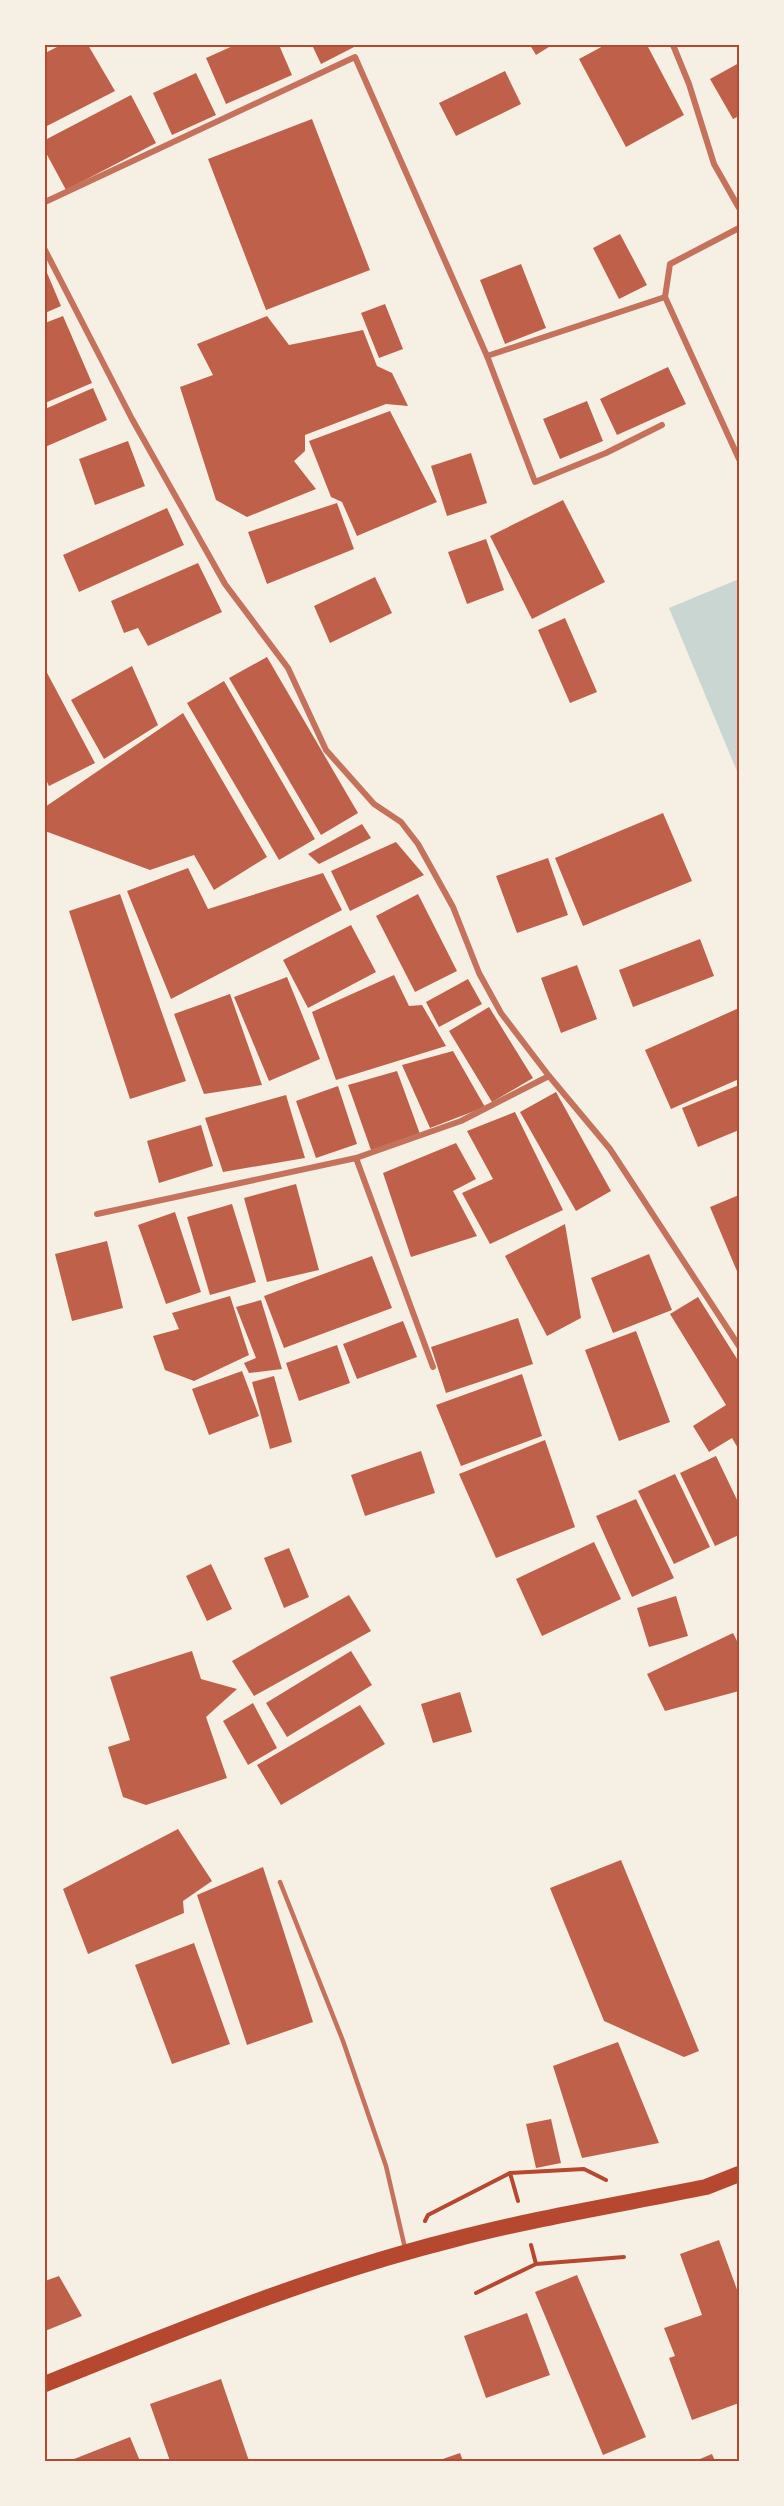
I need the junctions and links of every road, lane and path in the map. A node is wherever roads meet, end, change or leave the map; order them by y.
1 (673, 45) edge
2 (45, 202) edge
3 (739, 208) edge
4 (739, 228) edge
5 (45, 250) edge
6 (665, 297) junction
7 (487, 356) junction
8 (662, 425) dead end
9 (739, 459) edge
10 (549, 1076) junction
11 (356, 1158) junction
12 (97, 1214) dead end
13 (739, 1346) edge
14 (433, 1367) dead end
15 (280, 1882) dead end
16 (584, 2169) dead end
17 (510, 2173) dead end
18 (739, 2174) edge
19 (606, 2180) dead end
20 (706, 2187) junction
21 (739, 2188) edge
22 (428, 2215) dead end
23 (406, 2253) junction
24 (624, 2257) dead end
25 (536, 2264) dead end
26 (45, 2384) edge

1 - 3 street
2 - 7 street
4 - 6 street
5 - 10 street
6 - 7 street
6 - 9 street
7 - 8 street
10 - 11 street
10 - 13 street
11 - 12 street
11 - 14 street
15 - 23 lane
16 - 19 path
17 - 22 path
18 - 20 highway
20 - 21 highway
20 - 23 highway
23 - 26 highway
24 - 25 path

